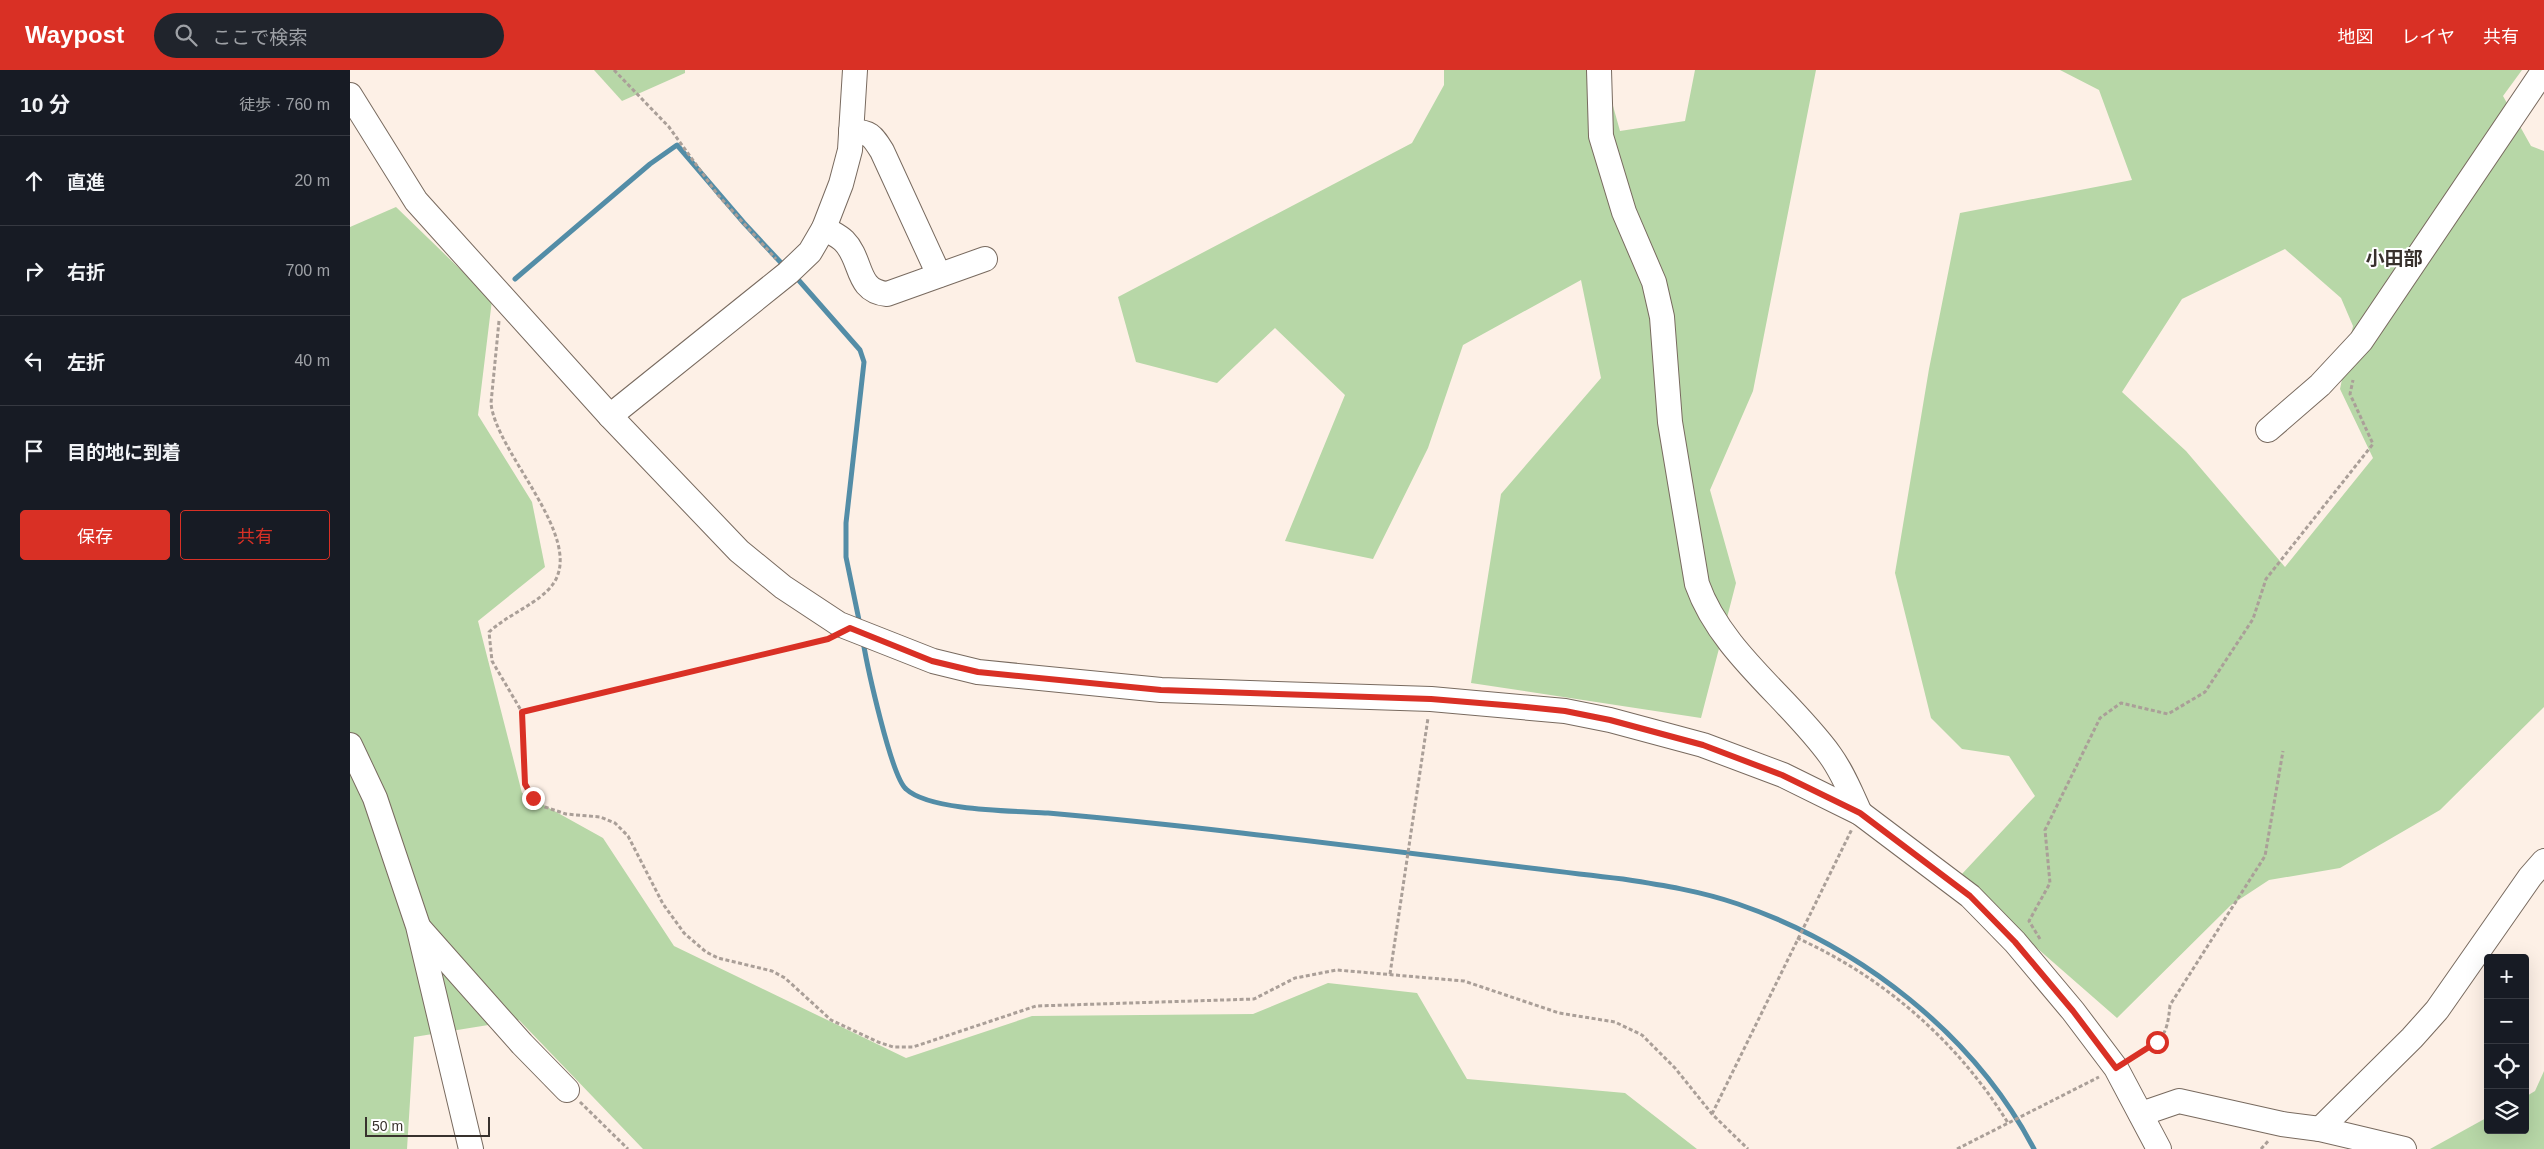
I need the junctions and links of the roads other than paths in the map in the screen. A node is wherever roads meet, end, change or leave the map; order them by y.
1 (855, 70) edge
2 (1599, 70) edge
3 (2544, 70) edge
4 (350, 95) edge
5 (851, 131) junction
6 (824, 228) junction
7 (985, 259) dead end
8 (939, 275) junction
9 (610, 416) junction
10 (2268, 430) dead end
11 (350, 746) edge
12 (1860, 813) junction
13 (2544, 861) edge
14 (418, 926) junction
15 (567, 1090) road end
16 (2141, 1114) junction
17 (2320, 1129) junction
18 (471, 1149) edge
19 (2159, 1149) edge
20 (2404, 1149) edge

1 - 5 street
2 - 12 street
3 - 10 street
4 - 9 street
5 - 6 street
5 - 8 street
6 - 8 street
6 - 9 street
7 - 8 street
9 - 12 street
11 - 14 street
12 - 16 street
13 - 17 street
14 - 15 street
14 - 18 street
16 - 17 street
16 - 19 street
17 - 20 street

